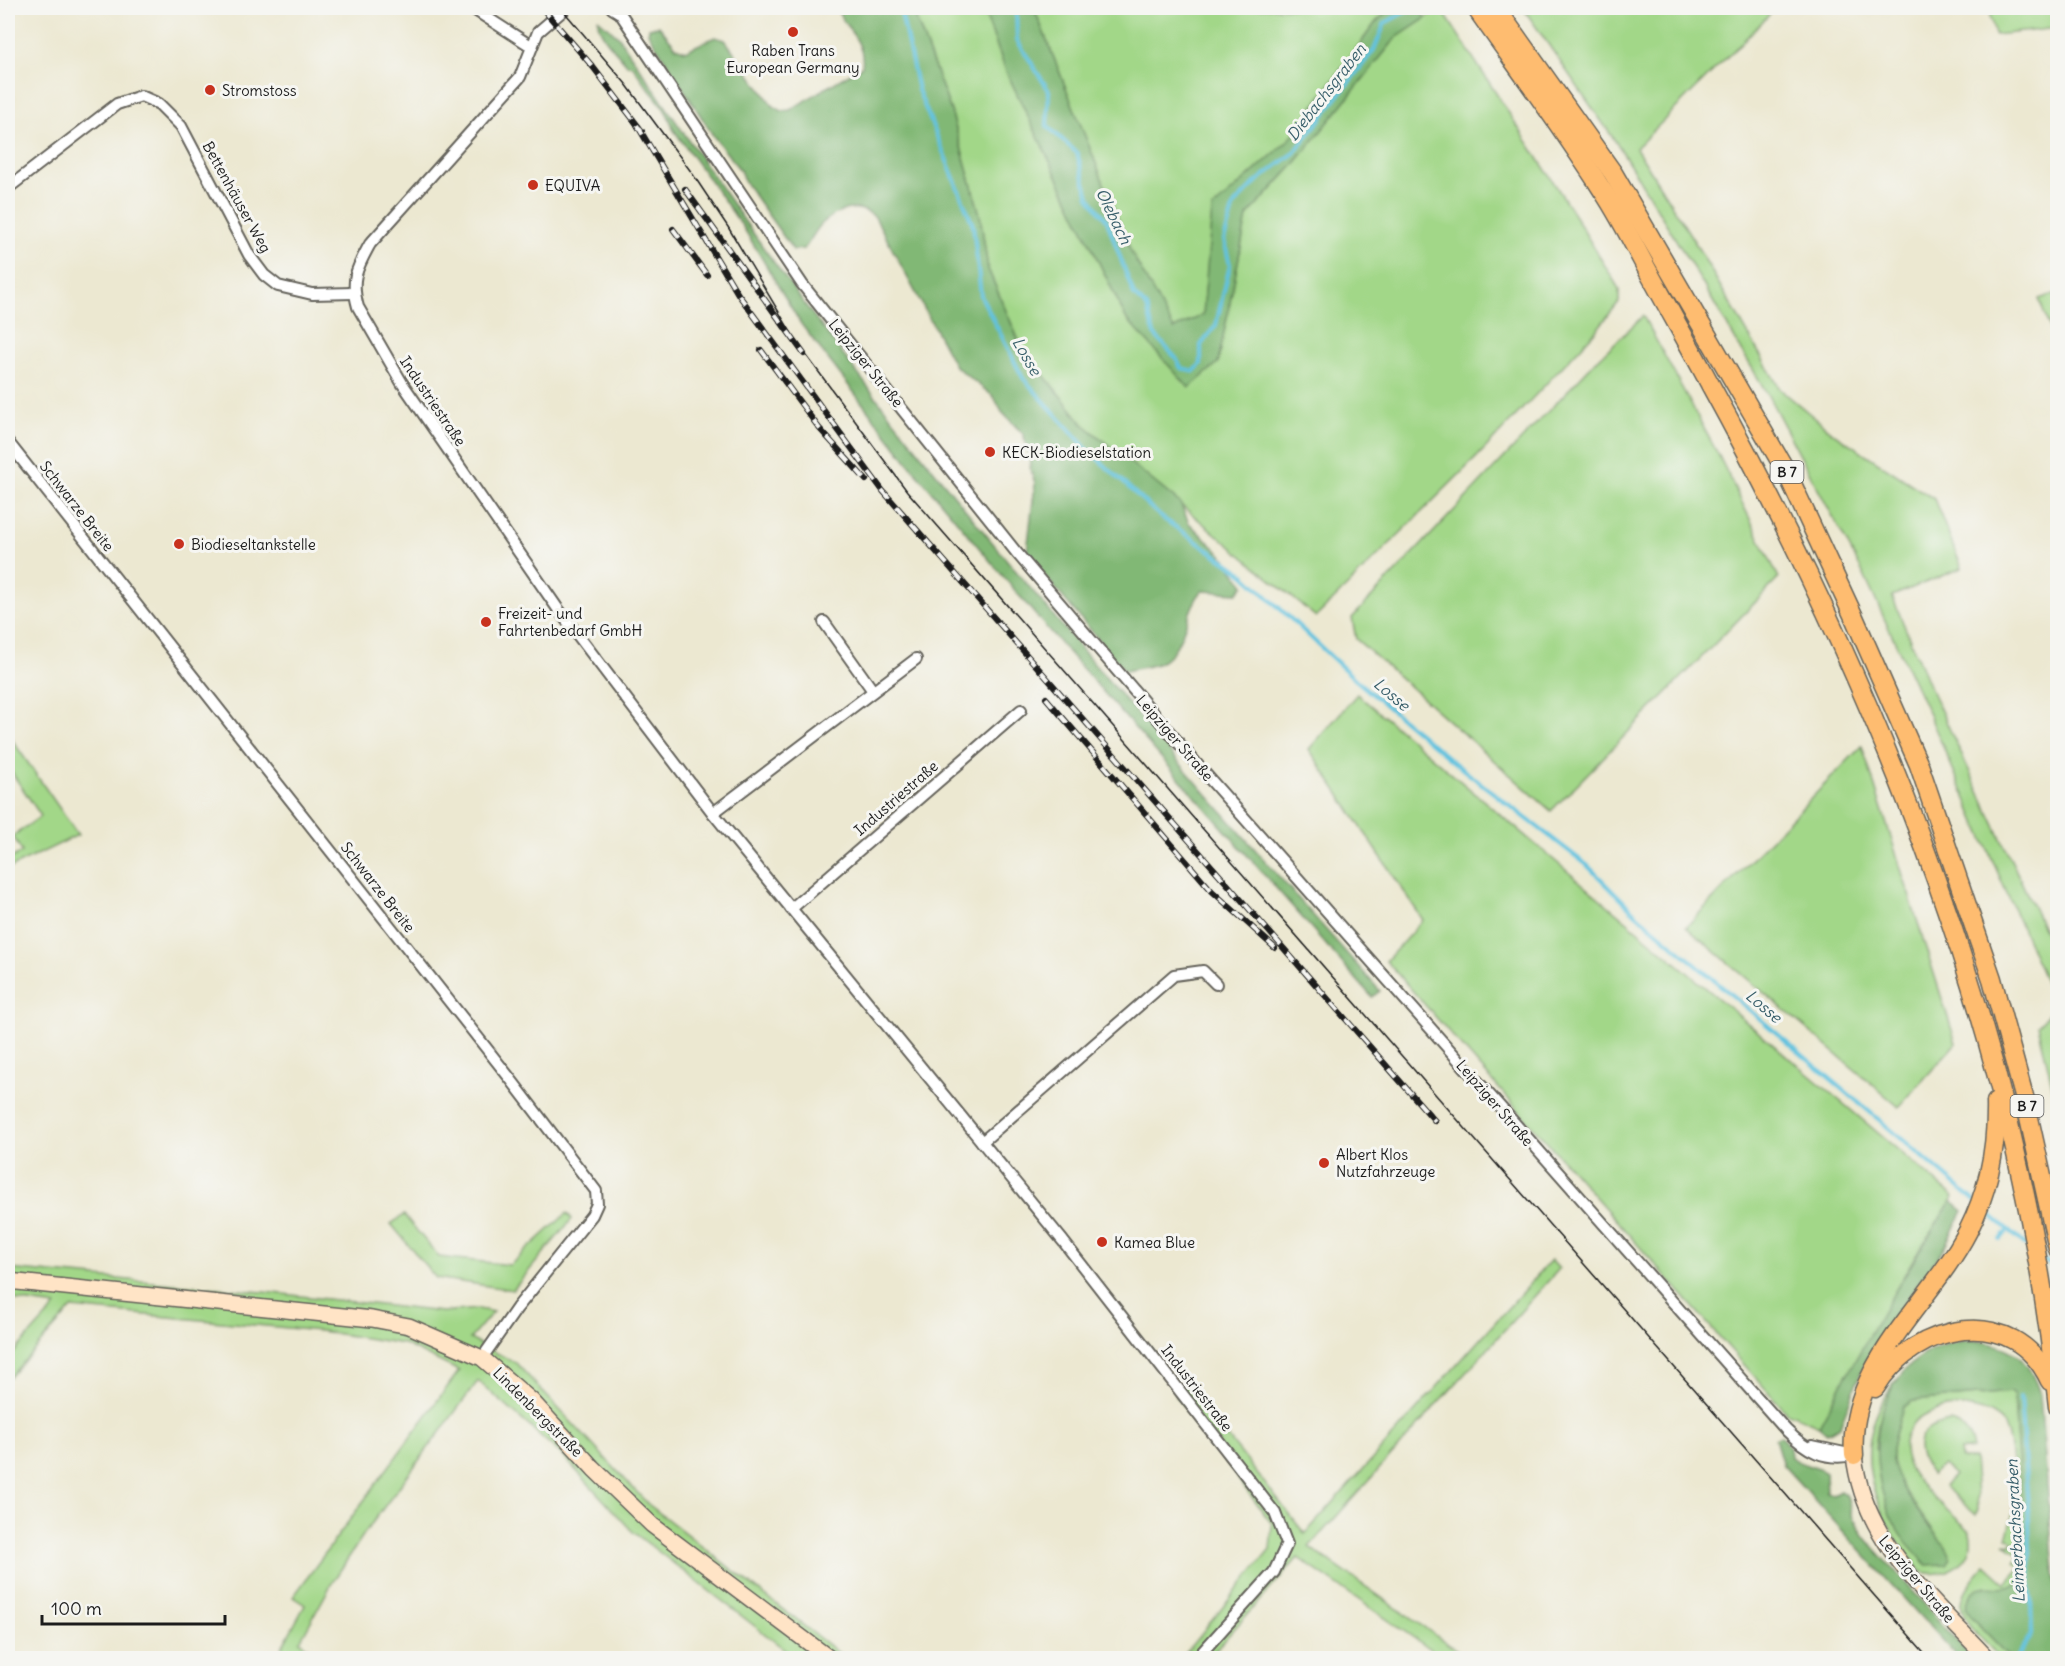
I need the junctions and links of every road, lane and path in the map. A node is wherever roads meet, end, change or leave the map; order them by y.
1 (472, 8) edge
2 (566, 8) edge
3 (612, 8) edge
4 (1476, 8) edge
5 (1496, 8) edge
6 (531, 46) junction
7 (8, 188) edge
8 (354, 293) junction
9 (8, 442) edge
10 (824, 622) dead end
11 (916, 658) dead end
12 (873, 691) junction
13 (1021, 710) dead end
14 (713, 813) junction
15 (790, 909) junction
16 (1216, 984) dead end
17 (1995, 1064) junction
18 (982, 1142) junction
19 (2056, 1241) edge
20 (8, 1281) edge
21 (482, 1358) junction
22 (2057, 1400) edge
23 (1854, 1455) junction
24 (829, 1659) edge
25 (1197, 1659) edge
26 (1987, 1659) edge

1 - 6 street
2 - 6 street, Industriestraße
3 - 23 street, Leipziger Straße
4 - 17 highway, B 7
5 - 19 highway, B 7
6 - 8 street, Industriestraße
7 - 8 street, Bettenhäuser Weg
8 - 14 street, Industriestraße
9 - 21 street, Schwarze Breite
10 - 12 street
11 - 12 street
12 - 14 street
13 - 15 street, Industriestraße
14 - 15 street, Industriestraße
15 - 18 street, Industriestraße
16 - 18 street
17 - 22 highway, B 7
17 - 23 highway
18 - 25 street, Industriestraße
20 - 21 main road, Lindenbergstraße
21 - 24 main road, Lindenbergstraße
22 - 23 highway
23 - 26 main road, Leipziger Straße

